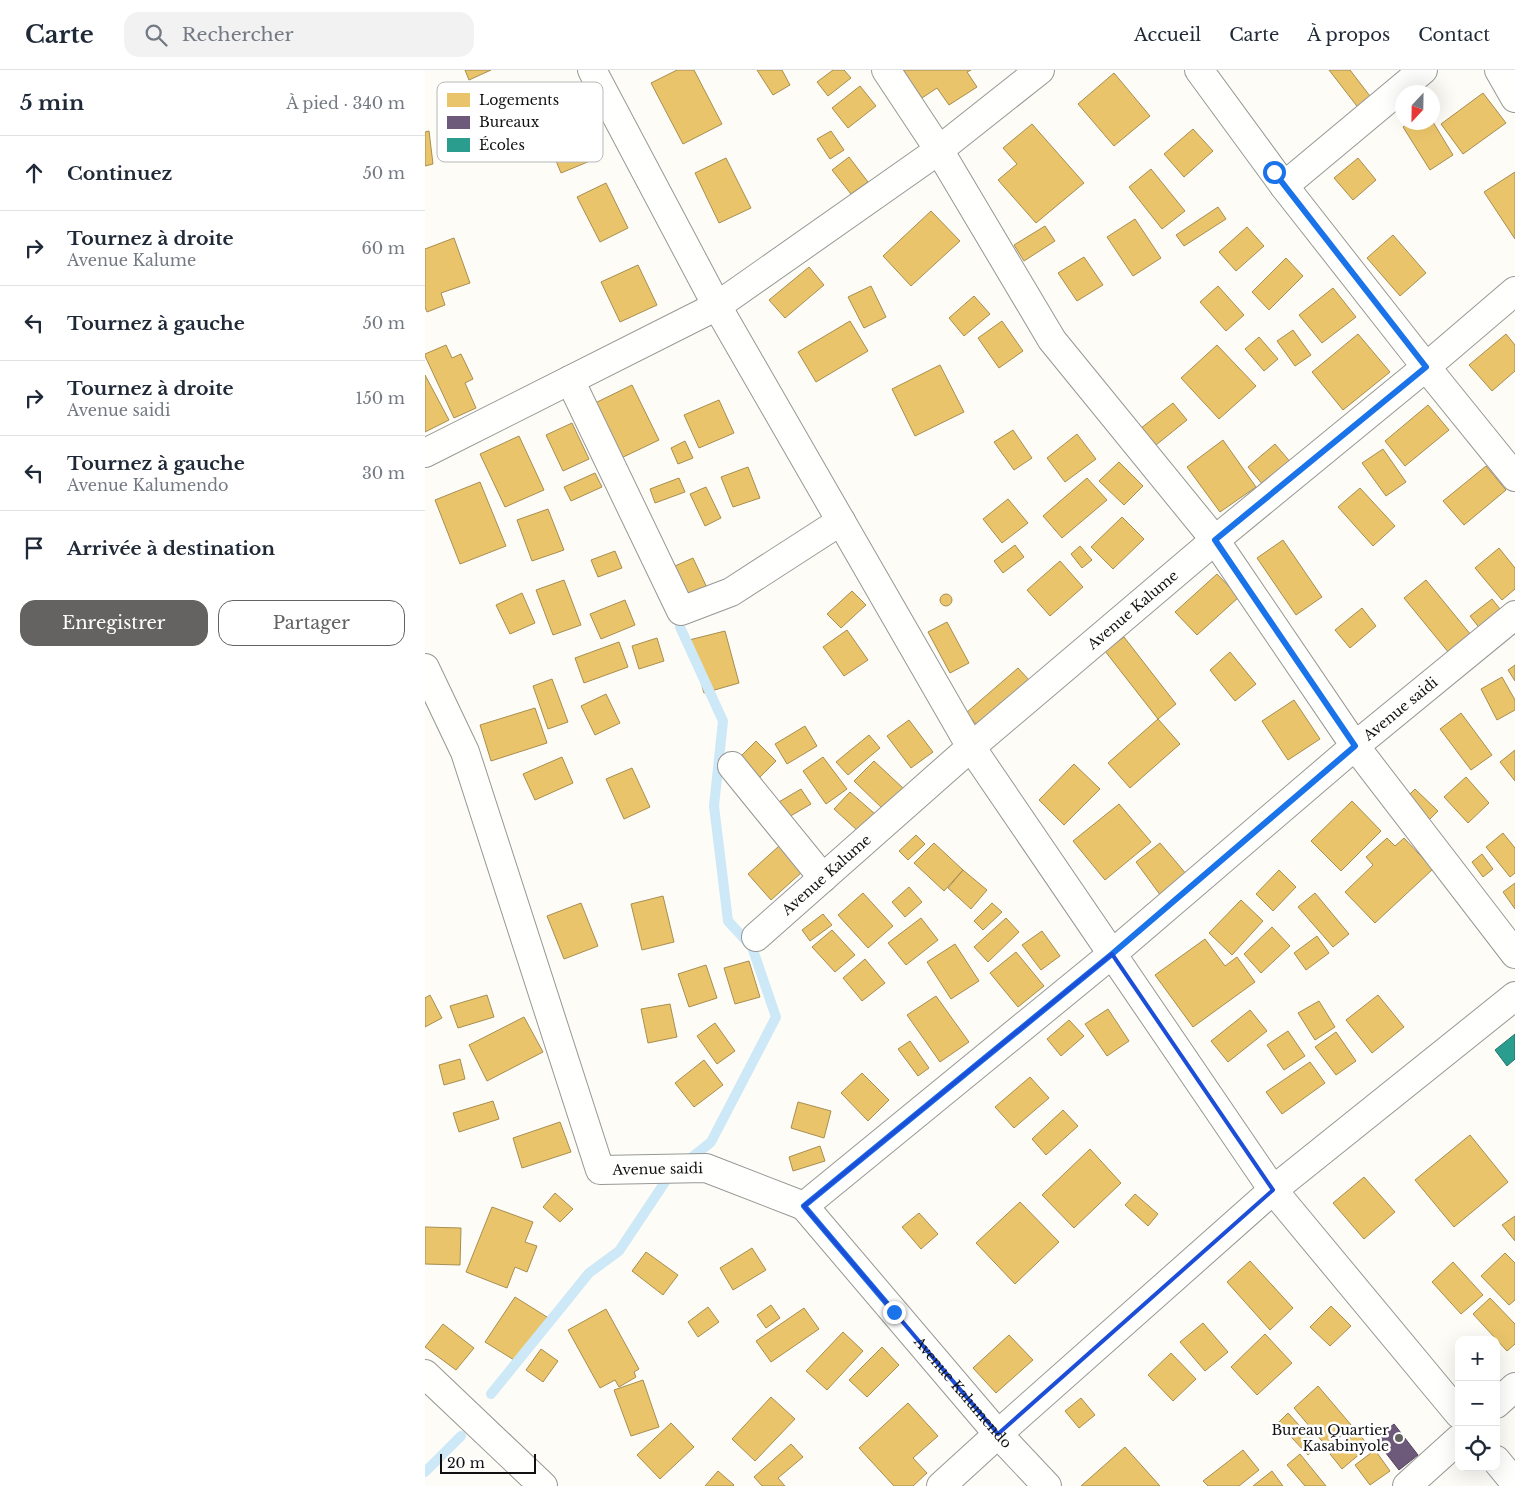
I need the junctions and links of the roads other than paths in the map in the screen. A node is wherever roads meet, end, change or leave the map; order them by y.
1 (592, 70) edge
2 (885, 70) edge
3 (1041, 70) edge
4 (1199, 70) edge
5 (1423, 70) edge
6 (1499, 70) edge
7 (598, 82) edge
8 (603, 91) edge
9 (1515, 98) edge
10 (939, 150) junction
11 (1284, 186) junction
12 (1515, 291) edge
13 (717, 306) junction
14 (1426, 367) junction
15 (570, 380) junction
16 (425, 453) edge
17 (1515, 478) edge
18 (841, 522) junction
19 (1215, 540) junction
20 (1515, 615) edge
21 (425, 668) edge
22 (1355, 746) junction
23 (971, 747) junction
24 (732, 766) dead end
25 (823, 878) junction
26 (756, 937) dead end
27 (1112, 954) junction
28 (1515, 954) edge
29 (1515, 996) edge
30 (1273, 1190) junction
31 (804, 1206) junction
32 (425, 1374) edge
33 (1515, 1387) edge
34 (1500, 1400) edge
35 (1455, 1409) edge
36 (998, 1434) junction
37 (1455, 1443) edge
38 (1500, 1465) edge
39 (1515, 1483) edge
40 (543, 1486) edge
41 (941, 1486) edge
42 (1047, 1486) edge
43 (1407, 1486) edge

1 - 7 street
2 - 10 street
3 - 10 street
4 - 11 street
5 - 11 street
6 - 9 street
8 - 13 street
10 - 13 street
10 - 19 street
11 - 14 street
12 - 14 street, Avenue Kalume
13 - 15 street
13 - 18 street
14 - 17 street
14 - 19 street, Avenue Kalume
15 - 16 street
15 - 18 street
18 - 23 street
19 - 22 street
19 - 23 street, Avenue Kalume
20 - 22 street, Avenue saidi
21 - 31 street, Avenue saidi
22 - 27 street, Avenue saidi
22 - 28 street
23 - 25 street, Avenue Kalume
23 - 27 street
24 - 25 street
25 - 26 street, Avenue Kalume
27 - 30 street
27 - 31 street, Avenue saidi
29 - 30 street
30 - 35 street
30 - 36 street
31 - 36 street, Avenue Kalumendo
32 - 40 street
33 - 34 street
36 - 41 street
36 - 42 street, Avenue Kalumendo
37 - 43 street
38 - 39 street

